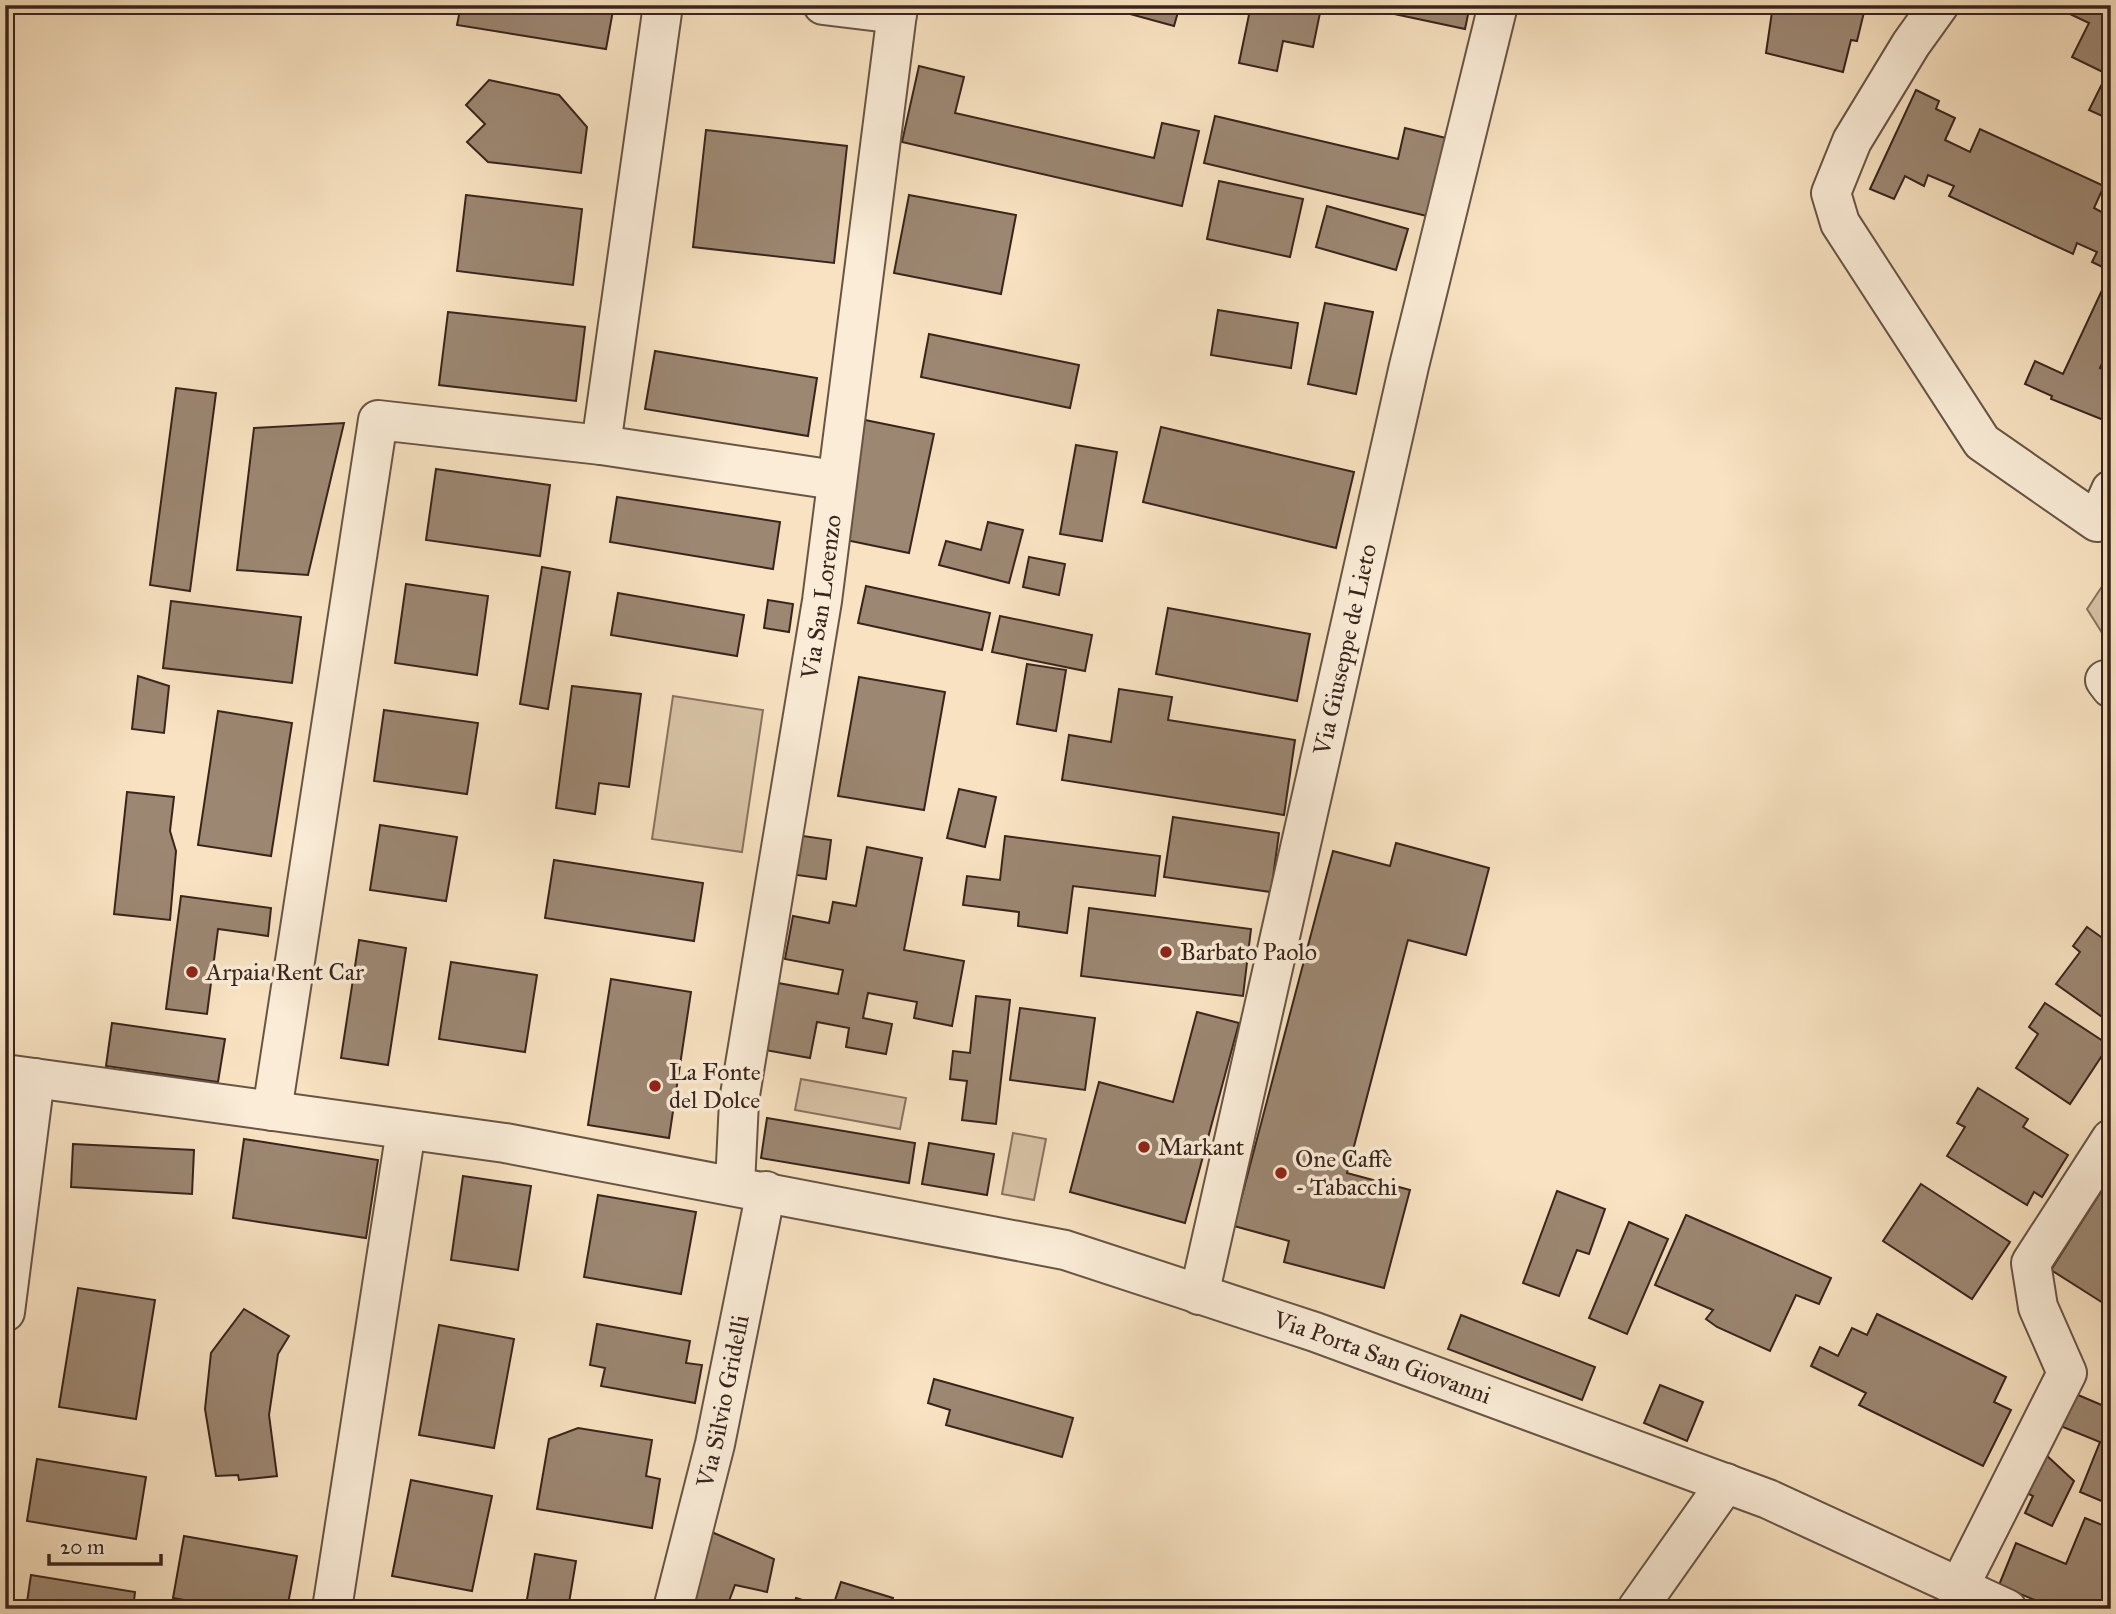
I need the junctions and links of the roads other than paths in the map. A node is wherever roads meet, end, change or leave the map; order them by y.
1 (663, 5) edge
2 (823, 5) edge
3 (1498, 5) edge
4 (1939, 5) edge
5 (897, 10) edge
6 (601, 445) junction
7 (835, 480) junction
8 (2111, 490) edge
9 (20, 1076) edge
10 (272, 1111) junction
11 (406, 1130) junction
12 (2111, 1139) edge
13 (750, 1188) junction
14 (1199, 1295) junction
15 (5, 1312) edge
16 (1726, 1483) junction
17 (1958, 1589) junction
18 (332, 1609) edge
19 (673, 1609) edge
20 (1637, 1609) edge
21 (2007, 1609) edge

1 - 6 street
2 - 5 street
3 - 14 street, Via Giuseppe de Lieto
4 - 8 street
5 - 7 street, Via San Lorenzo
6 - 7 street
6 - 10 street
7 - 13 street, Via San Lorenzo
9 - 10 street, Via Porta San Giovanni
9 - 15 street
10 - 11 street, Via Porta San Giovanni
11 - 13 street, Via Porta San Giovanni
11 - 18 street
12 - 17 street
13 - 14 street, Via Porta San Giovanni
13 - 19 street, Via Silvio Gridelli
14 - 16 street, Via Porta San Giovanni
16 - 17 street, Via Porta San Giovanni
16 - 20 street
17 - 21 street, Via Porta San Giovanni

